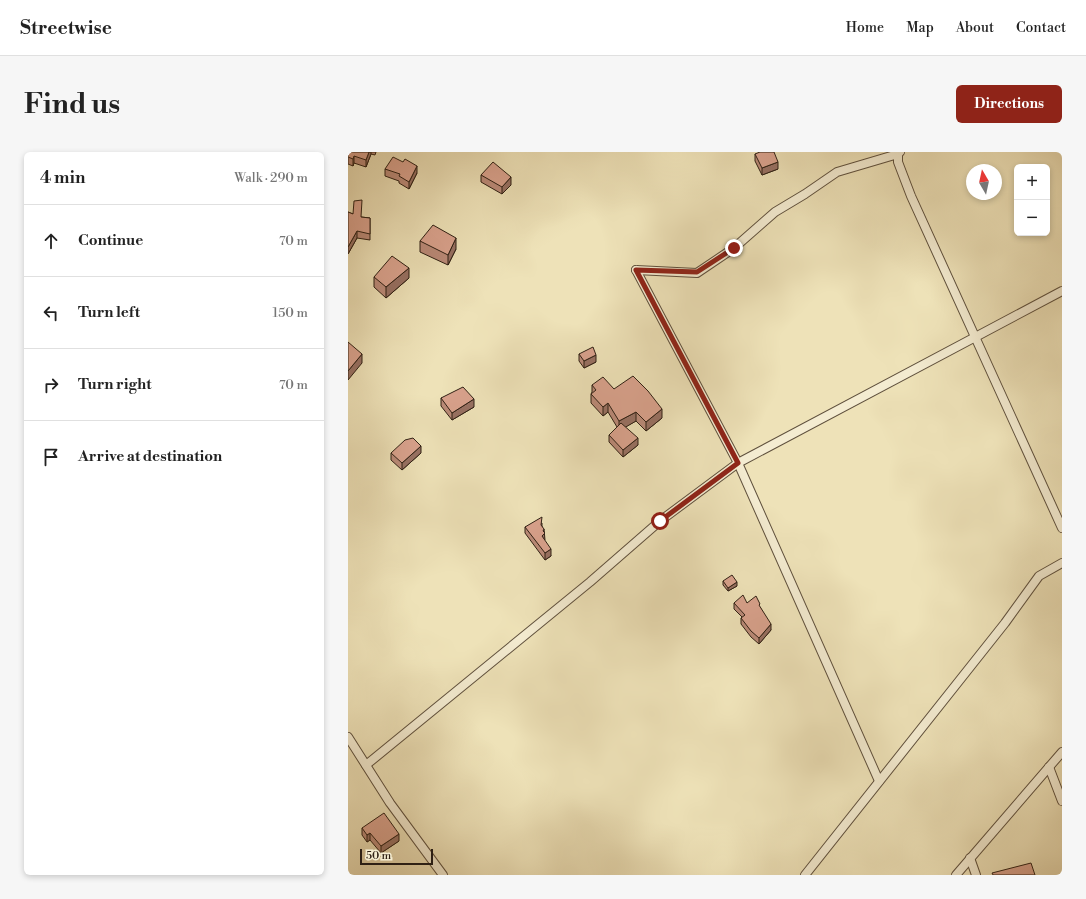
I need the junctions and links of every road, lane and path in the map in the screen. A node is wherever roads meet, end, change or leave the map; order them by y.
1 (899, 153) edge
2 (1062, 291) edge
3 (975, 336) junction
4 (738, 463) junction
5 (1062, 528) edge
6 (1062, 563) edge
7 (348, 737) edge
8 (1062, 752) edge
9 (366, 765) junction
10 (1049, 767) junction
11 (879, 781) junction
12 (1062, 801) edge
13 (970, 858) junction
14 (443, 875) edge
15 (805, 875) edge
16 (956, 875) edge
17 (976, 875) edge

1 - 3 street
1 - 4 street
2 - 3 street
3 - 4 street
3 - 5 street
4 - 9 street
4 - 11 street
6 - 11 street
7 - 9 street
8 - 10 street
9 - 14 street
10 - 12 street
10 - 13 street
11 - 15 street
13 - 16 street
13 - 17 street

